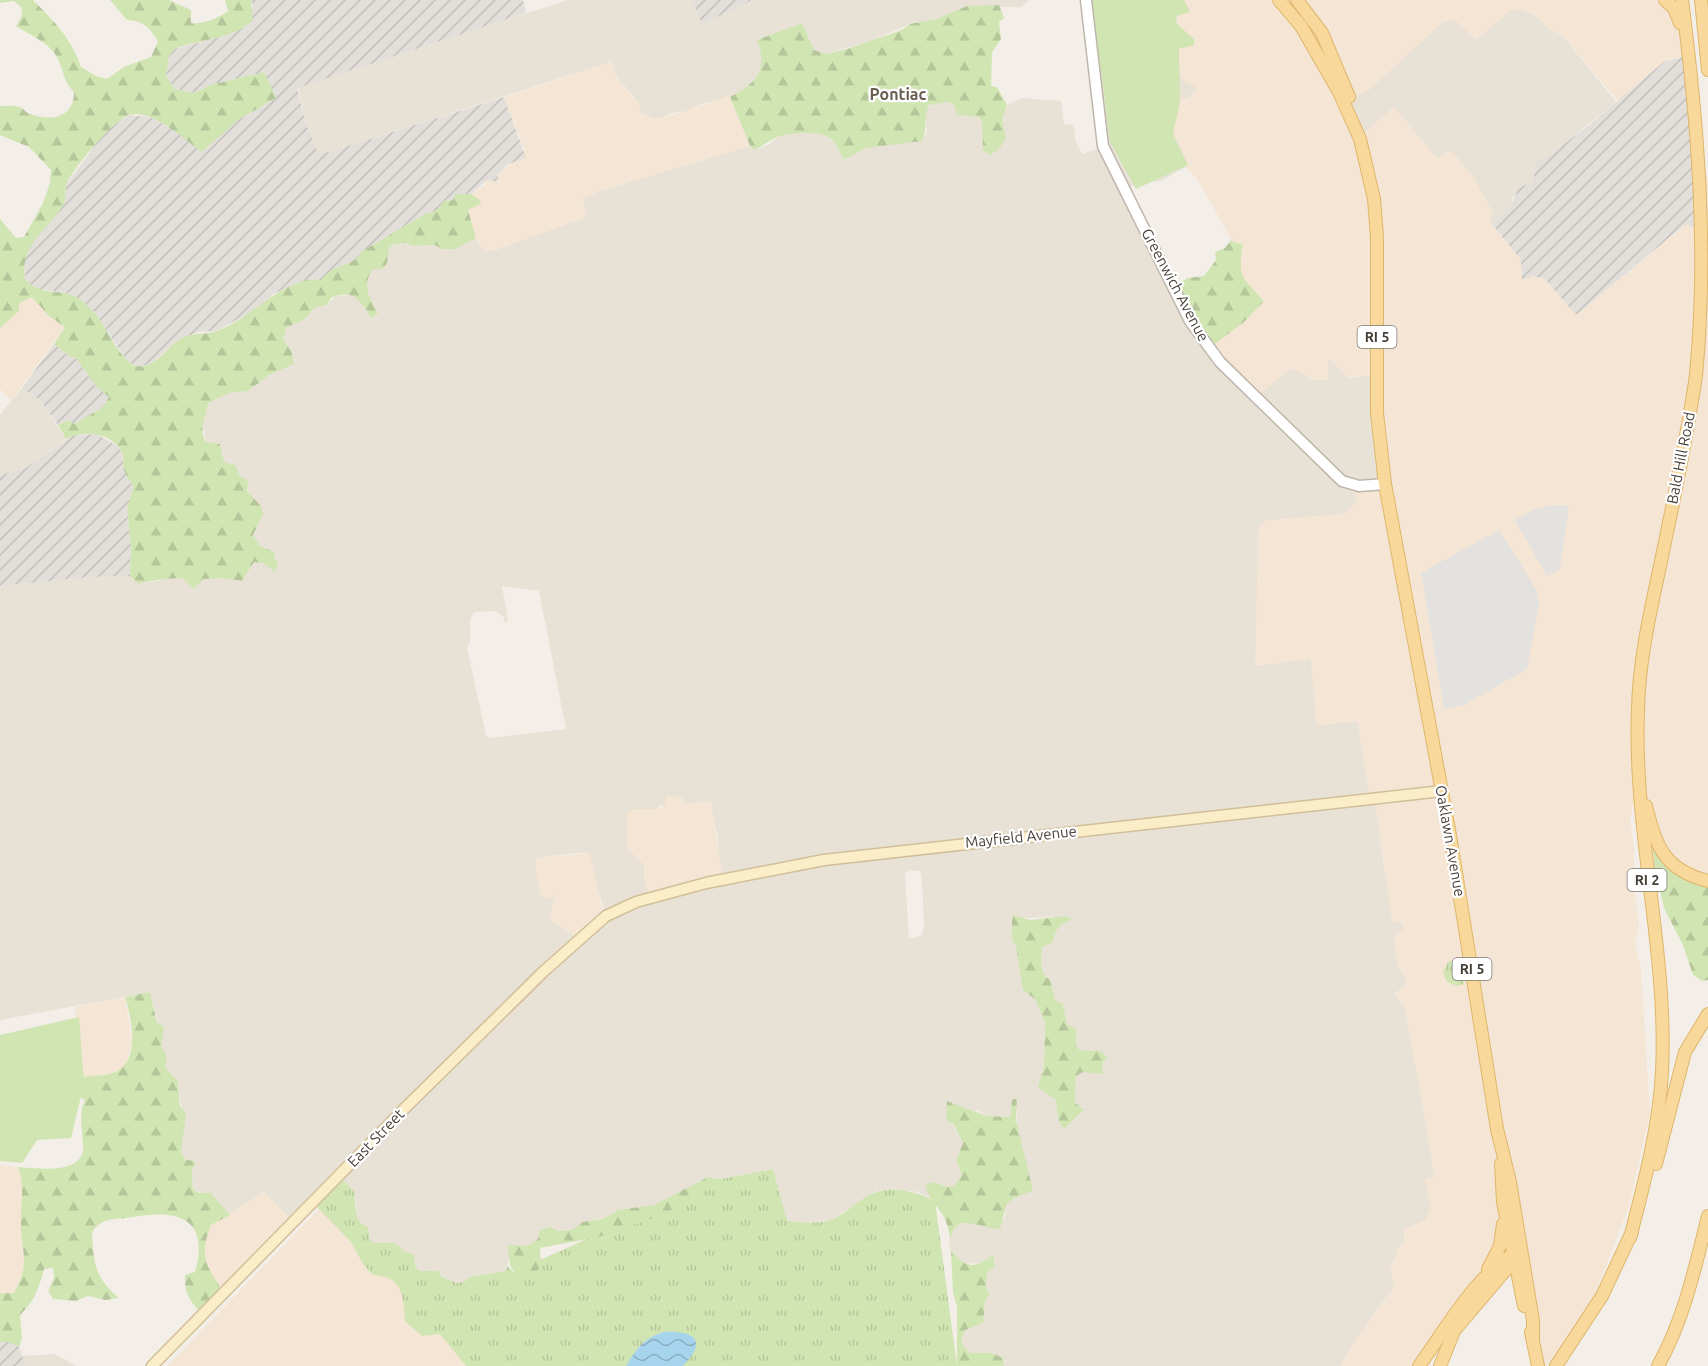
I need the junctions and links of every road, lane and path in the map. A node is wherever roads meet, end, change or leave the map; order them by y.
1 (1086, 0) edge
2 (1279, 0) edge
3 (1297, 0) edge
4 (1308, 0) edge
5 (1665, 0) edge
6 (1682, 0) edge
7 (1701, 0) edge
8 (1308, 14) junction
9 (1690, 69) junction
10 (1708, 70) edge
11 (1697, 134) junction
12 (1359, 139) junction
13 (1708, 180) edge
14 (1708, 326) edge
15 (1688, 426) junction
16 (1384, 484) junction
17 (1637, 745) junction
18 (1442, 791) junction
19 (1708, 881) edge
20 (606, 916) joint
21 (1708, 1014) edge
22 (1501, 1148) junction
23 (1503, 1202) junction
24 (1708, 1216) edge
25 (1630, 1238) junction
26 (1515, 1256) junction
27 (1491, 1287) junction
28 (1520, 1294) junction
29 (1468, 1297) junction
30 (1681, 1316) junction
31 (1454, 1331) junction
32 (1533, 1338) junction
33 (152, 1366) edge
34 (1419, 1366) edge
35 (1428, 1366) edge
36 (1440, 1366) edge
37 (1538, 1366) edge
38 (1556, 1366) edge
39 (1658, 1366) edge
40 (1666, 1366) edge

1 - 16 street, Greenwich Avenue
2 - 12 main road, RI 5
3 - 8 main road, RI 5
4 - 8 main road
5 - 9 main road
6 - 9 main road, Bald Hill Road / RI 2
7 - 10 main road
8 - 12 main road, RI 5
9 - 11 main road, Bald Hill Road / RI 2
11 - 13 main road
11 - 15 main road, Bald Hill Road / RI 2
12 - 16 main road, RI 5
14 - 15 main road
15 - 17 main road, Bald Hill Road / RI 2
16 - 18 main road, Oaklawn Avenue / RI 5
17 - 19 main road
17 - 25 main road, RI 2
18 - 20 main road, Mayfield Avenue
18 - 22 main road, Oaklawn Avenue / RI 5
20 - 33 main road, East Street
21 - 25 main road
22 - 23 main road, Oaklawn Avenue / RI 5
22 - 26 main road, Oaklawn Avenue / RI 5
23 - 26 main road, Oaklawn Avenue / RI 5
23 - 29 main road
24 - 30 main road
25 - 38 main road, RI 2
26 - 27 main road
26 - 28 main road, Oaklawn Avenue / RI 5
26 - 29 main road
26 - 32 main road, Oaklawn Avenue / RI 5
27 - 28 main road
27 - 31 main road
28 - 32 main road, Oaklawn Avenue / RI 5
29 - 34 main road
30 - 39 main road
30 - 40 main road
31 - 35 main road
31 - 36 main road
32 - 37 main road, Oaklawn Avenue / RI 5

